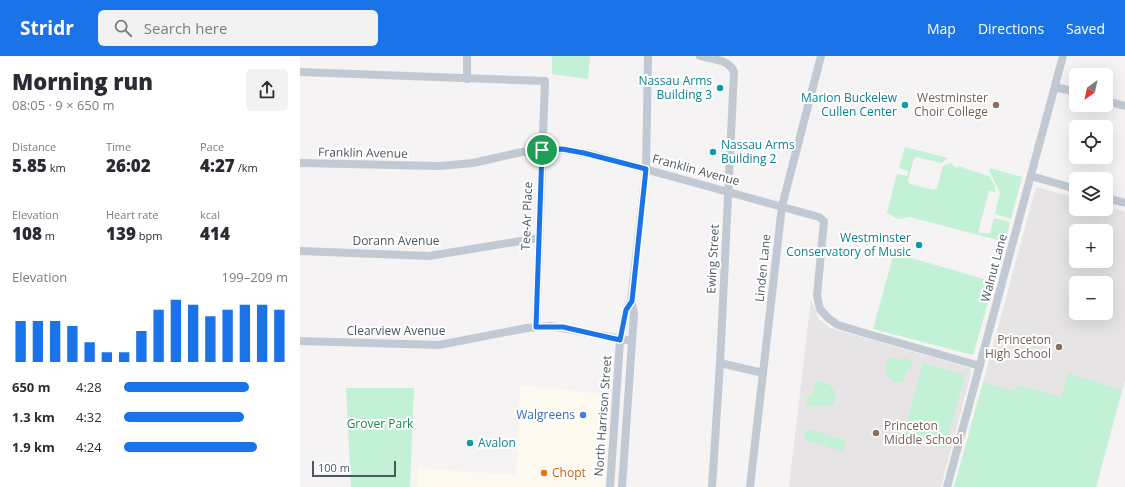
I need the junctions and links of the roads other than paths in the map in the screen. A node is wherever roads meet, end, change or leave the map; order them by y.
1 (467, 56) edge
2 (648, 56) edge
3 (700, 56) edge
4 (821, 56) edge
5 (1063, 56) edge
6 (300, 72) edge
7 (467, 79) junction
8 (1055, 86) junction
9 (1069, 90) edge
10 (1113, 103) edge
11 (1125, 106) edge
12 (542, 150) junction
13 (300, 163) edge
14 (646, 169) junction
15 (1031, 176) junction
16 (1069, 187) edge
17 (728, 192) junction
18 (1125, 194) edge
19 (1113, 200) edge
20 (1124, 203) edge
21 (782, 206) junction
22 (538, 238) junction
23 (300, 251) edge
24 (632, 301) junction
25 (536, 327) junction
26 (620, 340) junction
27 (632, 341) junction
28 (300, 342) edge
29 (720, 363) junction
30 (980, 366) junction
31 (630, 370) junction
32 (763, 373) junction
33 (617, 375) junction
34 (615, 400) junction
35 (626, 434) junction
36 (624, 454) junction
37 (611, 470) junction
38 (610, 487) edge
39 (622, 487) edge
40 (712, 487) edge
41 (750, 487) edge
42 (947, 487) edge

1 - 7 street
2 - 14 street, North Harrison Street
3 - 17 street, Ewing Street
4 - 21 street, Linden Lane
5 - 8 street, Walnut Lane
6 - 7 street
7 - 12 street, Tee-Ar Place
8 - 9 street
8 - 15 street, Walnut Lane
10 - 11 street
12 - 13 street, Franklin Avenue
12 - 14 street, Franklin Avenue
12 - 22 street, Tee-Ar Place
14 - 17 street, Franklin Avenue
14 - 24 street, North Harrison Street
15 - 16 street
15 - 30 street, Walnut Lane
17 - 21 street, Franklin Avenue
17 - 29 street, Ewing Street
18 - 20 street
19 - 20 street
21 - 30 street, Franklin Avenue
21 - 32 street, Linden Lane
22 - 23 street, Dorann Avenue
22 - 25 street, Tee-Ar Place
24 - 26 street, North Harrison Street
24 - 27 street, North Harrison Street
25 - 26 street, Clearview Avenue
25 - 28 street, Clearview Avenue
26 - 27 street, Clearview Avenue
26 - 33 street, North Harrison Street
27 - 31 street, North Harrison Street
29 - 32 street
29 - 40 street, Ewing Street
30 - 42 street, Walnut Lane
31 - 33 street
31 - 35 street, North Harrison Street
32 - 41 street, Linden Lane
33 - 34 street, North Harrison Street
34 - 35 street
34 - 37 street, North Harrison Street
35 - 36 street, North Harrison Street
36 - 37 street
36 - 39 street, North Harrison Street
37 - 38 street, North Harrison Street

